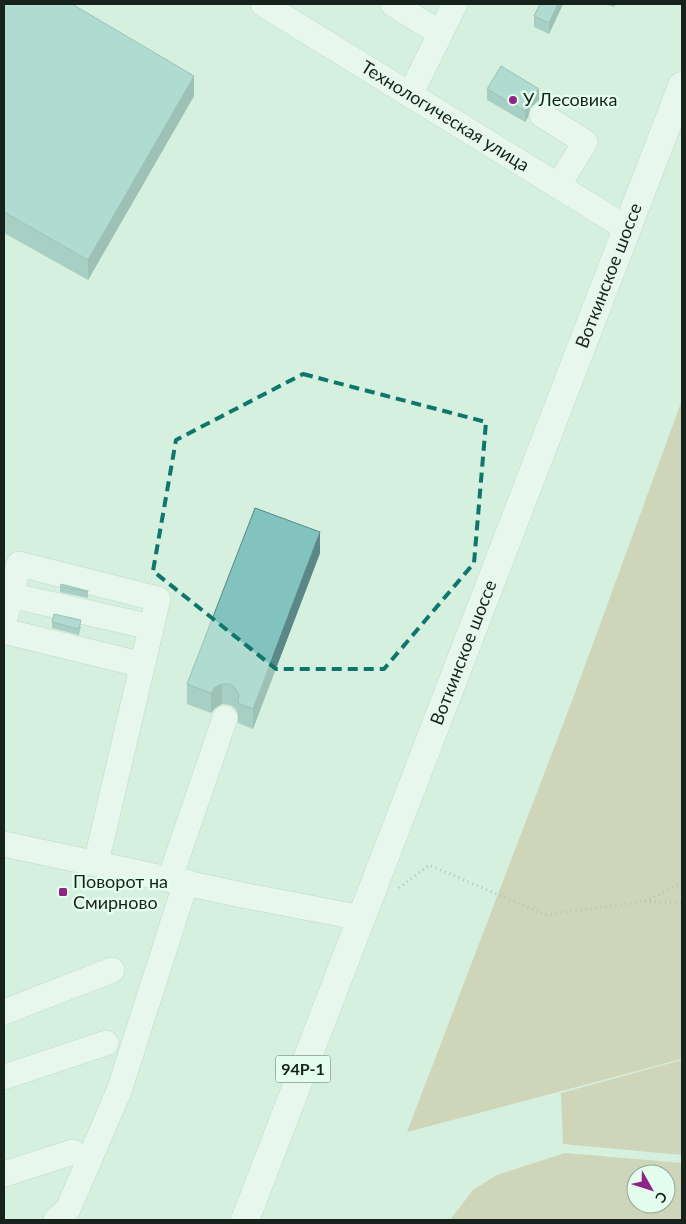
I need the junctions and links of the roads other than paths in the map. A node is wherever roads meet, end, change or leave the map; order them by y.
1 (263, 4) edge
2 (393, 4) edge
3 (454, 4) edge
4 (440, 33) junction
5 (410, 95) junction
6 (680, 97) edge
7 (542, 115) dead end
8 (558, 186) junction
9 (628, 229) junction
10 (12, 563) edge
11 (10, 595) junction
12 (4, 621) edge
13 (152, 628) junction
14 (4, 631) edge
15 (143, 665) junction
16 (225, 718) dead end
17 (4, 844) edge
18 (96, 863) junction
19 (178, 880) junction
20 (362, 918) junction
21 (112, 970) dead end
22 (4, 1012) edge
23 (106, 1043) dead end
24 (4, 1077) edge
25 (73, 1152) dead end
26 (4, 1174) edge
27 (56, 1220) edge
28 (245, 1220) edge

1 - 5 street, Технологическая улица
2 - 4 street
3 - 4 street
4 - 5 street
5 - 8 street, Технологическая улица
6 - 9 main road, Воткинское шоссе
7 - 8 street
8 - 9 street, Технологическая улица
9 - 20 main road, Воткинское шоссе
10 - 11 street
10 - 13 street
11 - 12 street
11 - 13 street
13 - 15 street
14 - 15 street
15 - 18 street
16 - 19 street
17 - 18 street
18 - 19 street
19 - 20 street
19 - 27 street
20 - 28 main road, Воткинское шоссе / 94Р-1
21 - 22 street
23 - 24 street
25 - 26 street

